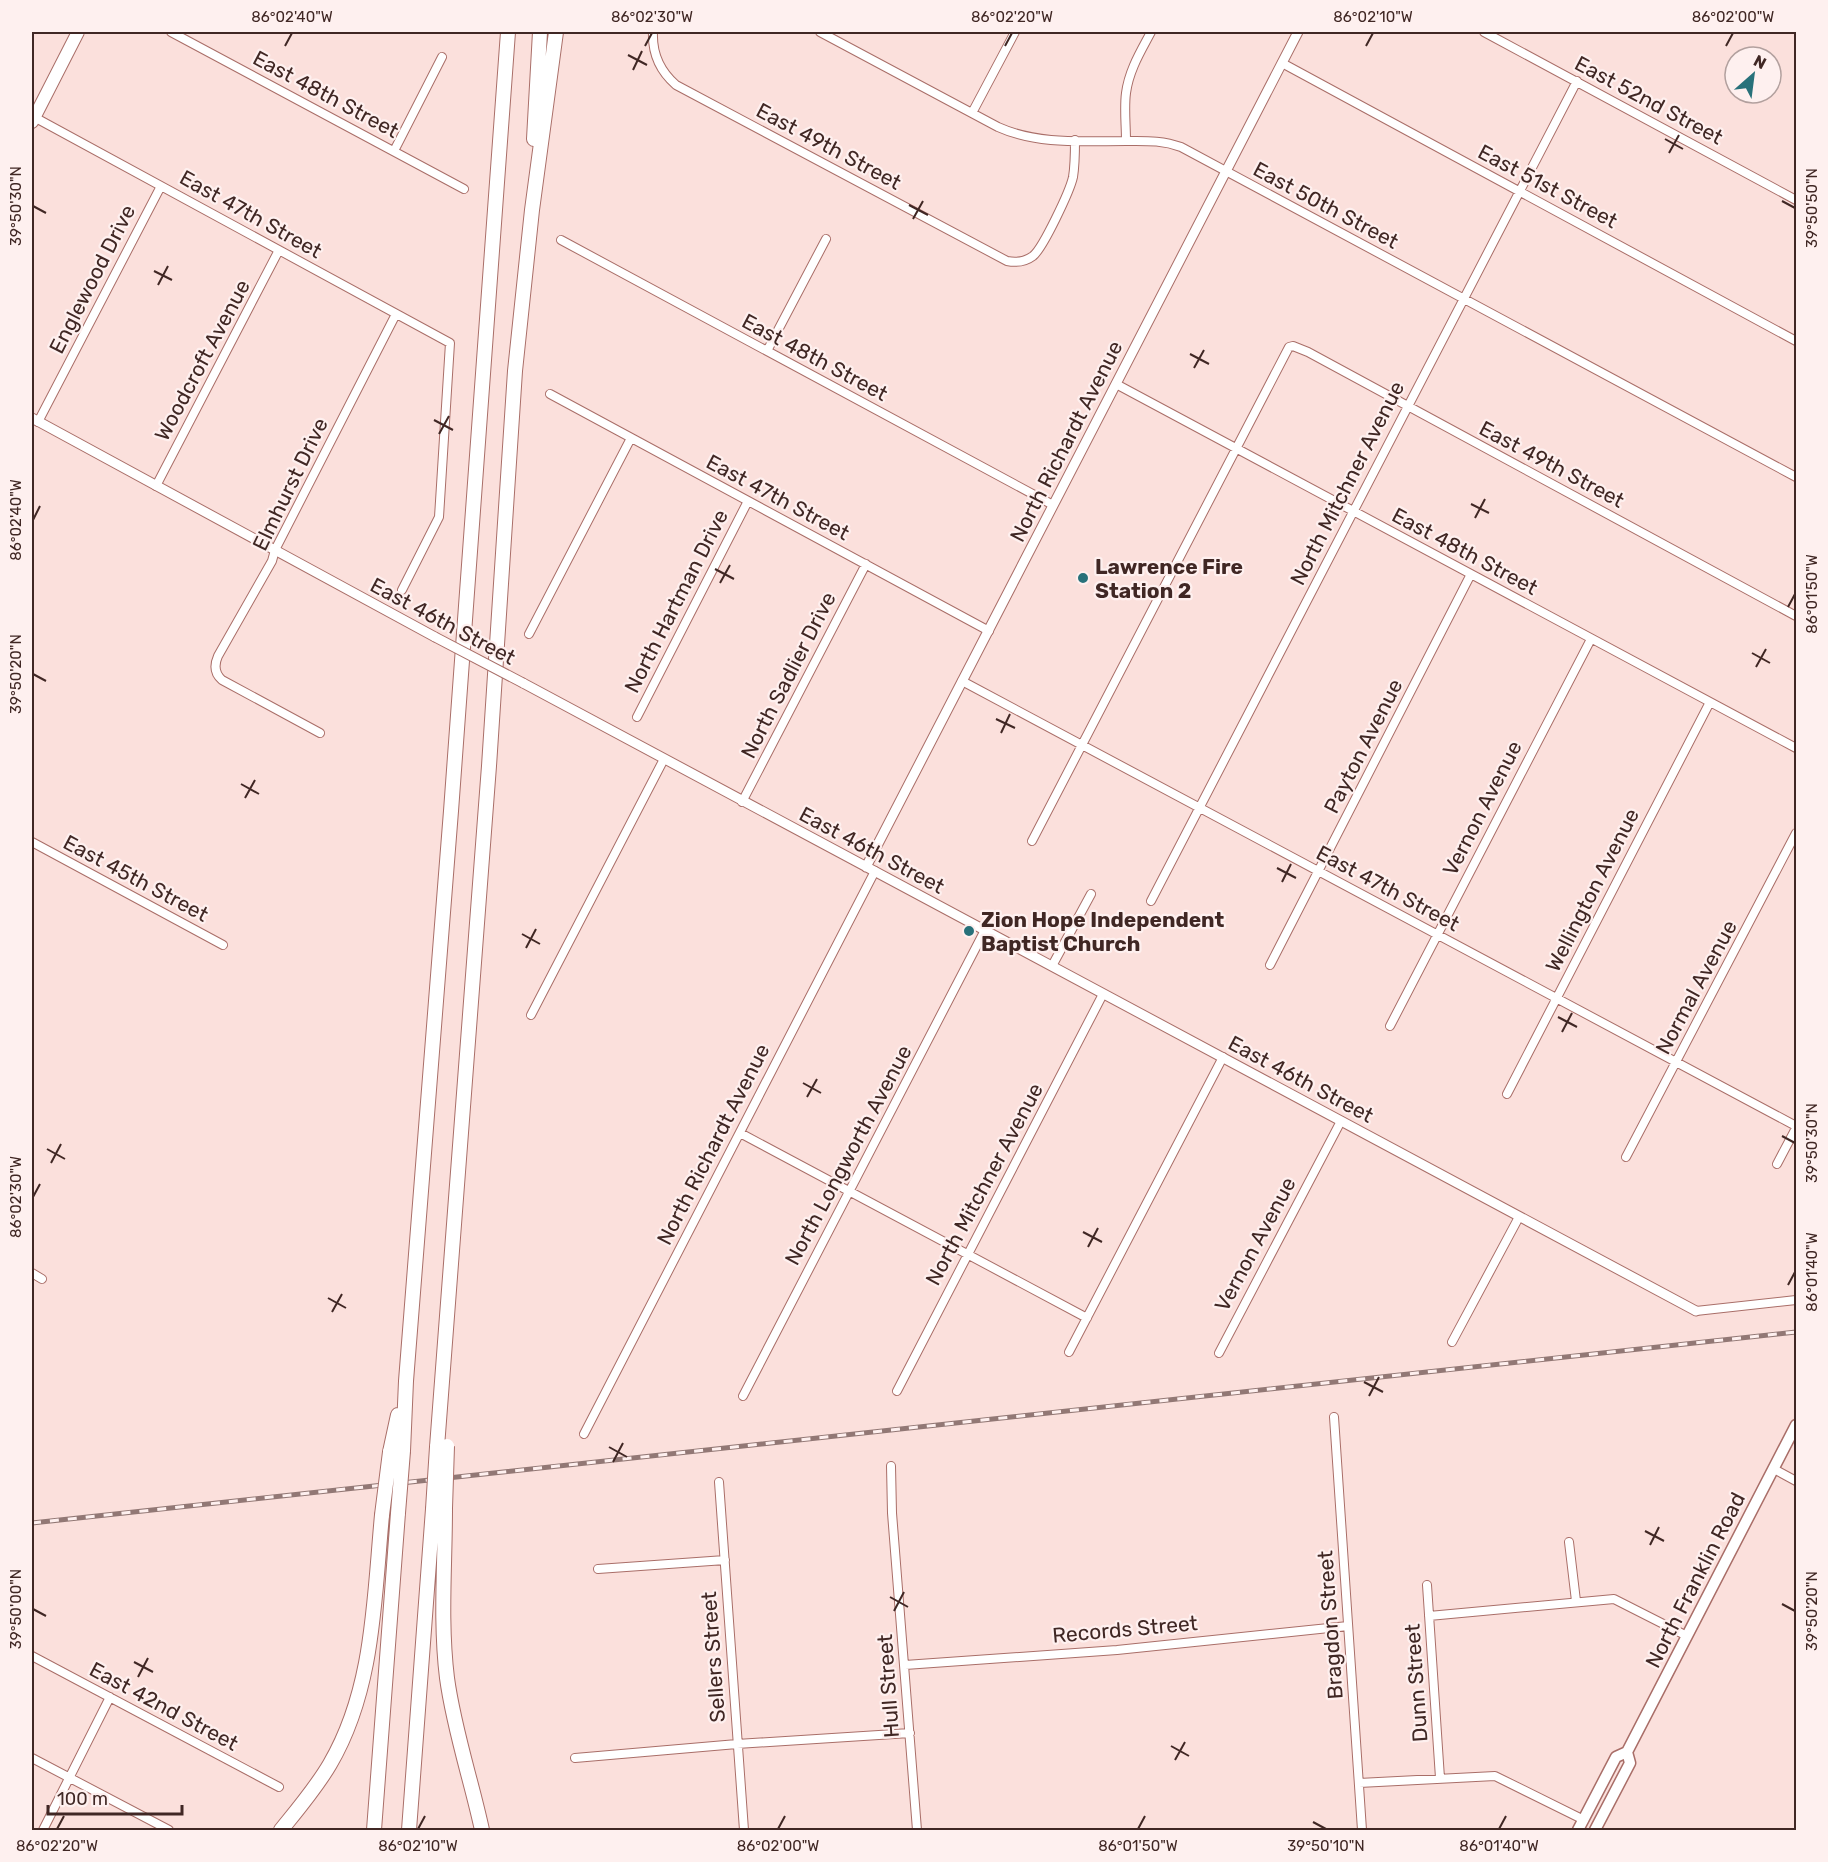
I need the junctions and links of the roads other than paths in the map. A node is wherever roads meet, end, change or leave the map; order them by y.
1 (78, 32) edge
2 (171, 32) edge
3 (508, 32) edge
4 (540, 32) edge
5 (556, 32) edge
6 (653, 32) edge
7 (820, 32) edge
8 (1015, 32) edge
9 (1151, 32) edge
10 (1298, 32) edge
11 (1484, 32) edge
12 (442, 57) dead end
13 (1282, 63) junction
14 (1577, 81) junction
15 (972, 113) junction
16 (33, 120) edge
17 (1075, 140) junction
18 (1126, 141) junction
19 (394, 151) junction
20 (1226, 172) junction
21 (160, 186) junction
22 (464, 189) dead end
23 (1518, 190) junction
24 (1797, 200) edge
25 (532, 210) junction
26 (826, 239) dead end
27 (561, 240) dead end
28 (279, 250) junction
29 (1463, 299) junction
30 (396, 314) junction
31 (1797, 341) edge
32 (767, 351) junction
33 (1116, 384) junction
34 (550, 394) dead end
35 (1407, 406) junction
36 (35, 420) edge
37 (631, 438) junction
38 (1236, 448) junction
39 (1797, 477) edge
40 (156, 486) junction
41 (748, 501) junction
42 (1053, 506) junction
43 (1352, 511) junction
44 (275, 550) junction
45 (866, 564) junction
46 (1471, 574) junction
47 (402, 590) dead end
48 (1797, 616) edge
49 (989, 630) junction
50 (529, 634) dead end
51 (1590, 639) junction
52 (962, 681) junction
53 (1710, 702) junction
54 (636, 717) dead end
55 (320, 733) dead end
56 (1083, 746) junction
57 (1797, 748) edge
58 (664, 759) junction
59 (742, 802) junction
60 (1200, 808) junction
61 (1797, 833) edge
62 (1032, 841) dead end
63 (32, 842) edge
64 (870, 869) junction
65 (1319, 872) junction
66 (1091, 894) dead end
67 (1151, 901) dead end
68 (985, 930) junction
69 (1437, 935) junction
70 (223, 945) dead end
71 (1270, 965) dead end
72 (1052, 966) junction
73 (1103, 994) junction
74 (1556, 999) junction
75 (531, 1015) dead end
76 (1390, 1026) dead end
77 (1222, 1058) junction
78 (1677, 1064) junction
79 (1507, 1094) dead end
80 (1341, 1121) junction
81 (1797, 1127) edge
82 (740, 1133) junction
83 (1626, 1157) dead end
84 (1777, 1164) dead end
85 (850, 1191) junction
86 (1519, 1217) junction
87 (968, 1254) junction
88 (32, 1274) edge
89 (42, 1279) dead end
90 (1797, 1300) edge
91 (1696, 1311) joint
92 (1087, 1318) junction
93 (1452, 1342) dead end
94 (1069, 1352) dead end
95 (1218, 1353) dead end
96 (897, 1391) dead end
97 (743, 1396) dead end
98 (1334, 1417) dead end
99 (1797, 1425) edge
100 (584, 1434) dead end
101 (396, 1451) junction
102 (891, 1466) dead end
103 (1774, 1469) junction
104 (1797, 1480) edge
105 (719, 1482) dead end
106 (439, 1509) junction
107 (1569, 1542) dead end
108 (725, 1560) junction
109 (598, 1569) dead end
110 (1427, 1585) dead end
111 (1576, 1601) junction
112 (1429, 1616) junction
113 (1348, 1626) junction
114 (1687, 1636) junction
115 (32, 1656) edge
116 (904, 1665) junction
117 (110, 1697) junction
118 (910, 1733) junction
119 (737, 1744) junction
120 (1627, 1752) junction
121 (32, 1758) edge
122 (576, 1758) dead end
123 (70, 1778) junction
124 (1440, 1778) junction
125 (1359, 1783) junction
126 (279, 1787) dead end
127 (1584, 1820) junction
128 (43, 1830) edge
129 (169, 1830) edge
130 (281, 1830) edge
131 (374, 1830) edge
132 (408, 1830) edge
133 (482, 1830) edge
134 (744, 1830) edge
135 (917, 1830) edge
136 (1362, 1830) edge
137 (1578, 1830) edge
138 (1595, 1830) edge

1 - 16 main road
2 - 19 street, East 48th Street
3 - 101 highway
4 - 25 highway
5 - 25 highway
6 - 17 street, East 49th Street
7 - 15 street, East 50th Street
8 - 15 street
9 - 18 street
10 - 13 street, North Richardt Avenue
11 - 14 street, East 52nd Street
12 - 19 street
13 - 20 street, North Richardt Avenue
13 - 23 street, East 51st Street
14 - 23 street, North Mitchner Avenue
14 - 24 street, East 52nd Street
15 - 17 street, East 50th Street
16 - 21 street, East 47th Street
17 - 18 street, East 50th Street
18 - 20 street, East 50th Street
19 - 22 street, East 48th Street
20 - 29 street, East 50th Street
20 - 33 street, North Richardt Avenue
21 - 28 street, East 47th Street
21 - 36 street, Englewood Drive
23 - 29 street, North Mitchner Avenue
23 - 31 street, East 51st Street
25 - 106 highway, bridge
26 - 32 street
27 - 32 street, East 48th Street
28 - 30 street, East 47th Street
28 - 40 street, Woodcroft Avenue
29 - 35 street, North Mitchner Avenue
29 - 39 street, East 50th Street
30 - 44 street, Elmhurst Drive
30 - 47 street, East 47th Street
32 - 42 street, East 48th Street
33 - 38 street, East 48th Street
33 - 42 street, North Richardt Avenue
34 - 37 street, East 47th Street
35 - 38 street, East 49th Street
35 - 43 street, North Mitchner Avenue
35 - 48 street, East 49th Street
36 - 40 street, East 46th Street
37 - 41 street, East 47th Street
37 - 50 street
38 - 43 street, East 48th Street
38 - 56 street
40 - 44 street, East 46th Street
41 - 45 street, East 47th Street
41 - 54 street, North Hartman Drive
42 - 49 street, North Richardt Avenue
43 - 46 street, East 48th Street
43 - 60 street, North Mitchner Avenue
44 - 55 street, Elmhurst Drive
44 - 58 street, East 46th Street, bridge
45 - 49 street, East 47th Street
45 - 59 street, North Sadlier Drive
46 - 51 street, East 48th Street
46 - 65 street, Payton Avenue
49 - 52 street, North Richardt Avenue
51 - 53 street, East 48th Street
51 - 69 street, Vernon Avenue
52 - 56 street, East 47th Street
52 - 64 street, North Richardt Avenue
53 - 57 street, East 48th Street
53 - 74 street, Wellington Avenue
56 - 60 street, East 47th Street
56 - 62 street
58 - 59 street, East 46th Street
58 - 75 street
59 - 64 street, East 46th Street
60 - 65 street, East 47th Street
60 - 67 street, North Mitchner Avenue
61 - 78 street, Normal Avenue
63 - 70 street, East 45th Street
64 - 68 street, East 46th Street
64 - 82 street, North Richardt Avenue
65 - 69 street, East 47th Street
65 - 71 street, Payton Avenue
66 - 72 street
68 - 72 street, East 46th Street
68 - 85 street, North Longworth Avenue
69 - 74 street, East 47th Street
69 - 76 street, Vernon Avenue
72 - 73 street, East 46th Street
73 - 77 street, East 46th Street
73 - 87 street, North Mitchner Avenue
74 - 78 street, East 47th Street
74 - 79 street, Wellington Avenue
77 - 80 street, East 46th Street
77 - 92 street
78 - 81 street, East 47th Street
78 - 83 street, Normal Avenue
80 - 86 street, East 46th Street
80 - 95 street, Vernon Avenue
81 - 84 street
82 - 85 street
82 - 100 street, North Richardt Avenue
85 - 87 street
85 - 97 street, North Longworth Avenue
86 - 91 street, East 46th Street
86 - 93 street
87 - 92 street
87 - 96 street, North Mitchner Avenue
88 - 89 street
90 - 91 street
92 - 94 street
98 - 113 street, Bragdon Street
99 - 103 main road, North Franklin Road
101 - 130 highway, bridge
101 - 131 highway, bridge
102 - 116 street, Hull Street
103 - 104 street
103 - 114 main road, North Franklin Road
105 - 108 street, Sellers Street
106 - 132 highway
106 - 133 highway
107 - 111 street
108 - 109 street
108 - 119 street, Sellers Street
110 - 112 street, Dunn Street
111 - 112 street
111 - 114 street
112 - 124 street, Dunn Street
113 - 116 street, Records Street
113 - 125 street, Bragdon Street
114 - 120 main road, North Franklin Road
115 - 117 street, East 42nd Street
116 - 118 street, Hull Street
117 - 123 street
117 - 126 street, East 42nd Street
118 - 119 street
118 - 135 street, Hull Street
119 - 122 street
119 - 134 street, Sellers Street
120 - 127 main road, North Franklin Road
120 - 138 main road, North Franklin Road
121 - 123 street
123 - 128 street
123 - 129 street
124 - 125 street
124 - 127 street
125 - 136 street, Bragdon Street
127 - 137 main road, North Franklin Road

